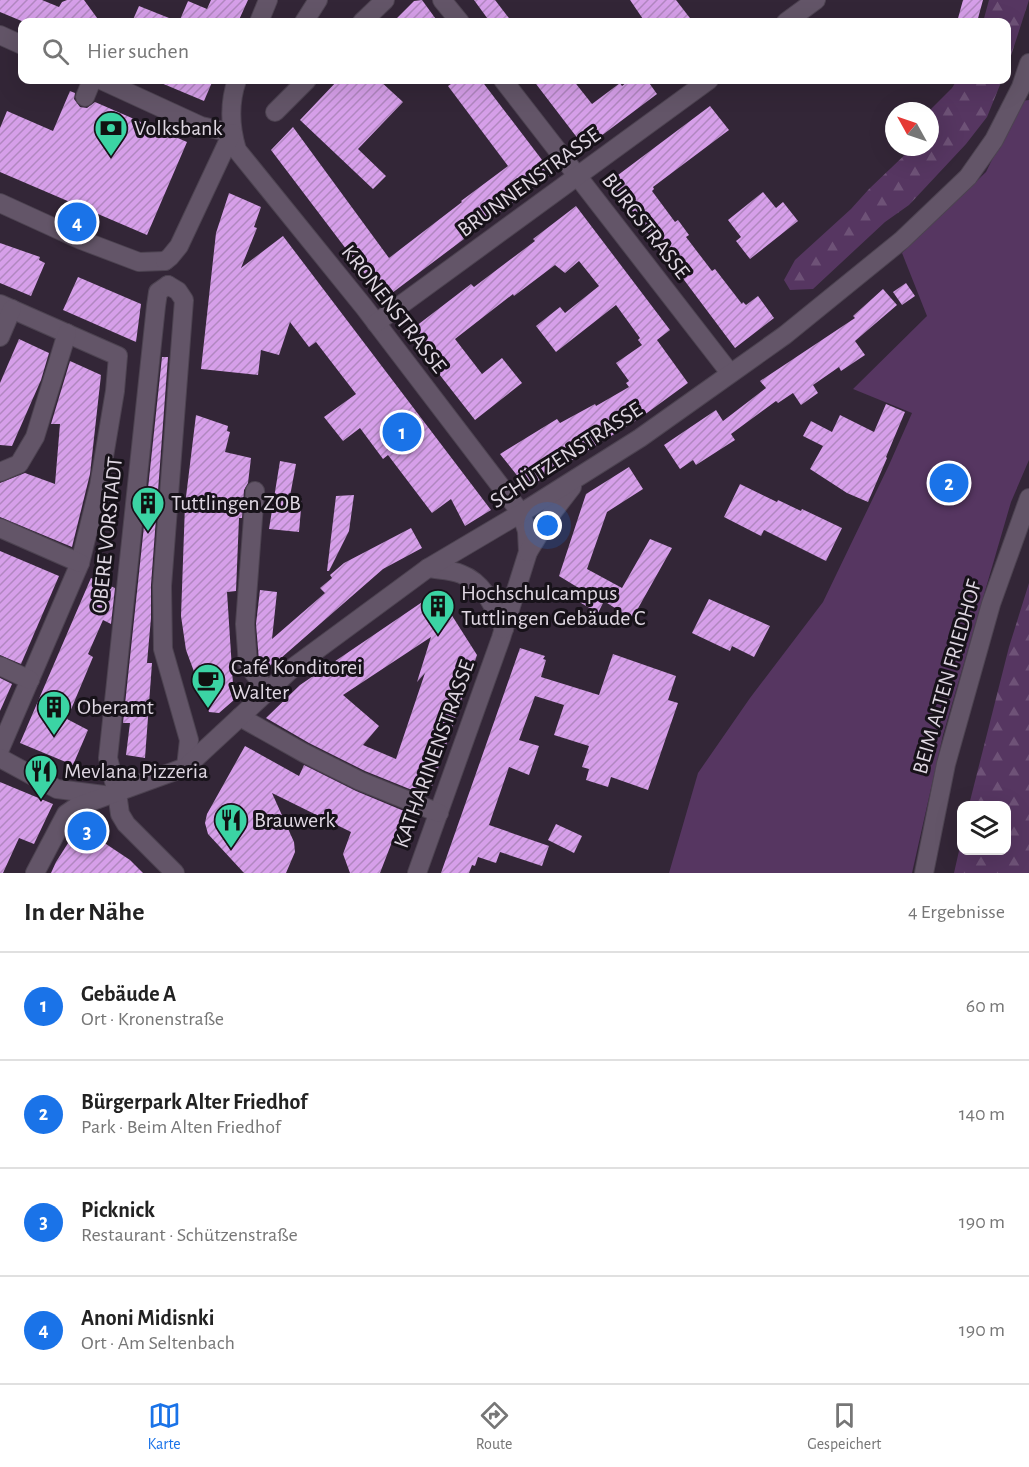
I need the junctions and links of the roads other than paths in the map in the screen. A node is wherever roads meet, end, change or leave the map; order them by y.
1 (268, 0) edge
2 (318, 0) edge
3 (442, 0) edge
4 (815, 0) edge
5 (378, 2) edge
6 (261, 18) edge
7 (307, 18) edge
8 (365, 18) edge
9 (457, 18) edge
10 (791, 18) edge
11 (0, 35) edge
12 (18, 43) edge
13 (1029, 63) edge
14 (90, 84) edge
15 (110, 84) edge
16 (236, 84) edge
17 (300, 84) edge
18 (506, 84) edge
19 (704, 84) edge
20 (85, 97) dead end
21 (275, 112) dead end
22 (232, 133) junction
23 (578, 177) junction
24 (0, 203) edge
25 (165, 261) junction
26 (168, 285) junction
27 (6, 306) edge
28 (376, 323) junction
29 (67, 333) junction
30 (0, 337) edge
31 (730, 373) junction
32 (0, 472) edge
33 (580, 476) junction
34 (255, 491) dead end
35 (1029, 498) edge
36 (521, 513) junction
37 (0, 528) edge
38 (528, 552) junction
39 (80, 563) junction
40 (428, 568) junction
41 (504, 629) junction
42 (0, 666) edge
43 (30, 680) junction
44 (268, 692) junction
45 (240, 717) junction
46 (0, 749) edge
47 (0, 759) edge
48 (186, 767) junction
49 (113, 795) junction
50 (439, 813) junction
51 (35, 873) edge
52 (175, 873) edge
53 (417, 873) edge
54 (924, 873) edge

1 - 6 street
2 - 7 street
3 - 9 street
4 - 10 street
5 - 8 street
11 - 12 street
13 - 31 street, SCHÜTZENSTRASSE
14 - 20 street
15 - 22 street
16 - 22 street
17 - 21 street
18 - 23 street, BURGSTRASSE
19 - 23 street, BRUNNENSTRASSE
22 - 25 street
22 - 28 street, KRONENSTRASSE
23 - 28 street, BRUNNENSTRASSE
23 - 31 street, BURGSTRASSE
24 - 25 street
25 - 26 street
26 - 48 street
26 - 49 street, OBERE VORSTADT
27 - 29 street
27 - 30 street
28 - 36 street, KRONENSTRASSE
29 - 32 street
29 - 39 street
31 - 33 street, SCHÜTZENSTRASSE
33 - 36 street, SCHÜTZENSTRASSE
33 - 38 street
34 - 44 street
35 - 54 street, BEIM ALTEN FRIEDHOF
36 - 38 street, KATHARINENSTRASSE
36 - 40 street, SCHÜTZENSTRASSE
37 - 39 street
38 - 41 street, KATHARINENSTRASSE
39 - 43 street
40 - 41 street
40 - 44 street, SCHÜTZENSTRASSE
41 - 50 street, KATHARINENSTRASSE
42 - 43 street
43 - 46 street
44 - 45 street, SCHÜTZENSTRASSE
45 - 48 street, SCHÜTZENSTRASSE
45 - 50 street
47 - 49 street
48 - 49 street, SCHÜTZENSTRASSE
49 - 51 street, SCHÜTZENSTRASSE
49 - 52 street, OBERE VORSTADT
50 - 53 street, KATHARINENSTRASSE

